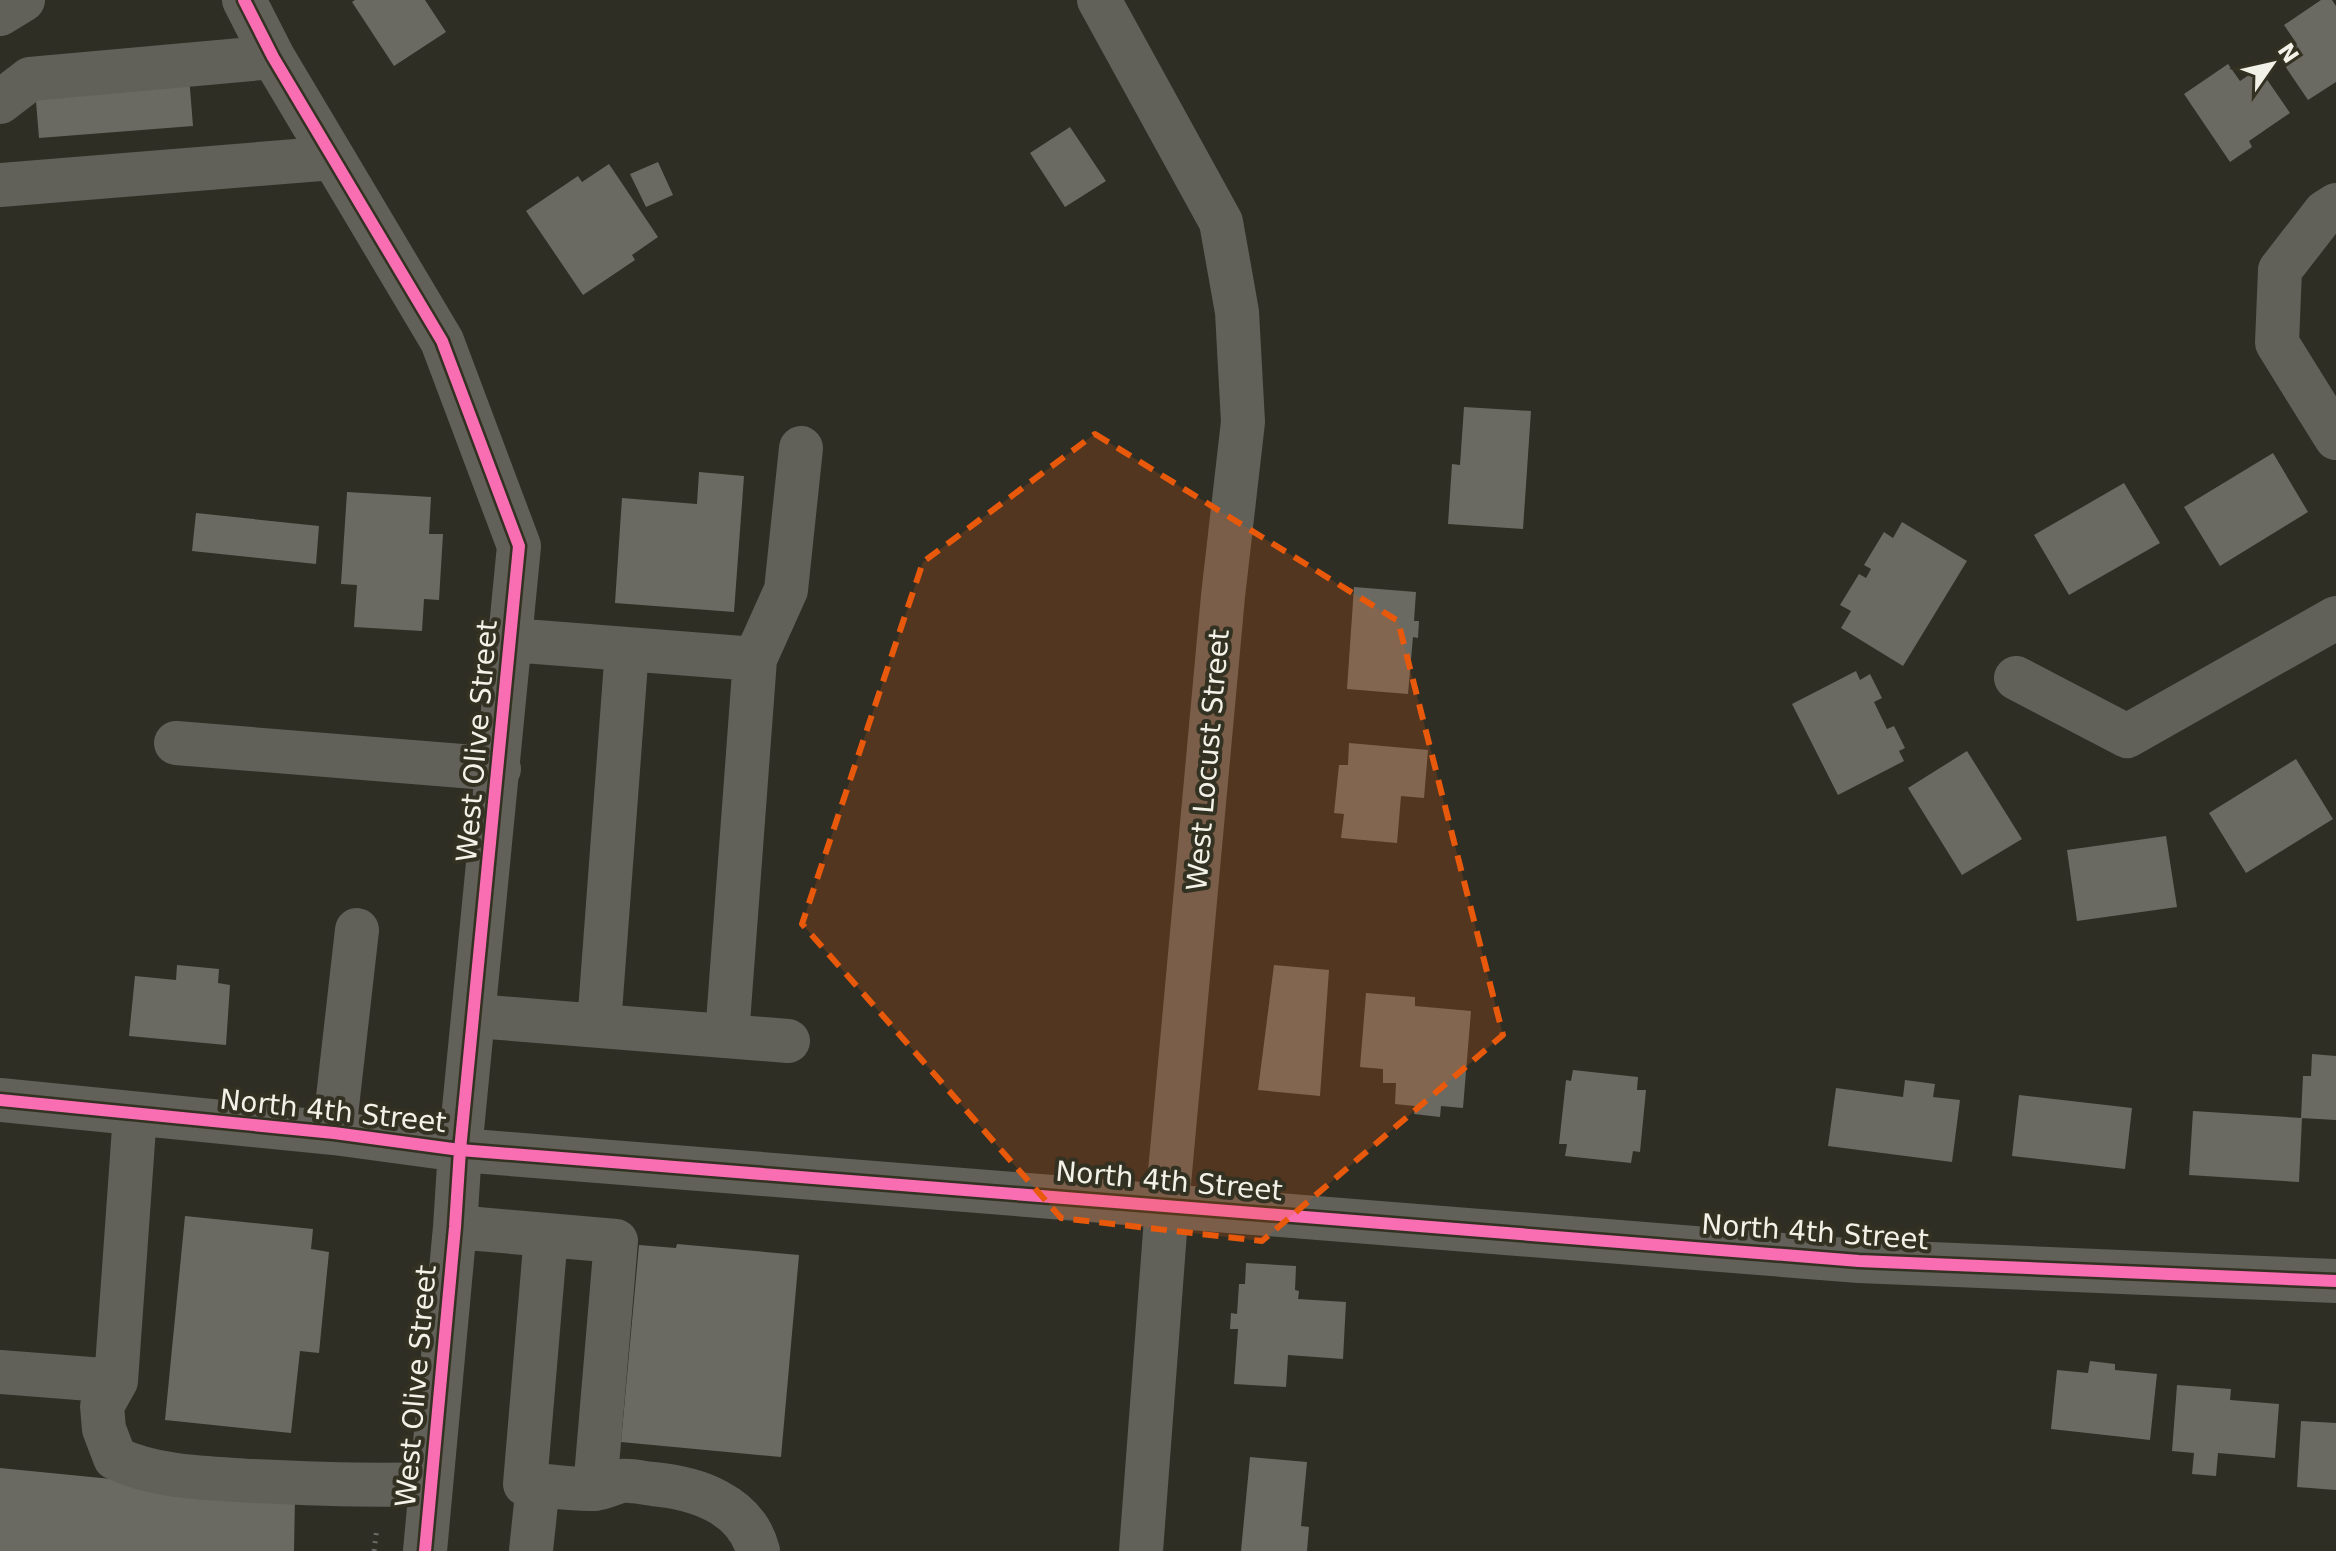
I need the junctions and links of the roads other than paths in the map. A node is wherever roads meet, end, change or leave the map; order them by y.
1 (23, 0) edge
2 (244, 0) edge
3 (1099, 0) edge
4 (0, 14) edge
5 (273, 57) junction
6 (0, 102) edge
7 (333, 158) junction
8 (0, 185) edge
9 (2336, 205) edge
10 (2336, 438) edge
11 (801, 448) dead end
12 (2336, 618) edge
13 (511, 640) junction
14 (627, 649) junction
15 (755, 659) junction
16 (2016, 678) dead end
17 (176, 743) dead end
18 (499, 769) junction
19 (357, 930) dead end
20 (475, 1016) junction
21 (599, 1025) junction
22 (727, 1036) junction
23 (788, 1041) dead end
24 (0, 1100) edge
25 (135, 1114) junction
26 (334, 1133) junction
27 (460, 1150) junction
28 (1167, 1205) junction
29 (455, 1227) junction
30 (546, 1235) junction
31 (2336, 1281) edge
32 (0, 1372) edge
33 (116, 1381) junction
34 (431, 1484) junction
35 (538, 1484) junction
36 (595, 1489) junction
37 (425, 1551) edge
38 (531, 1551) edge
39 (758, 1551) edge
40 (1141, 1551) edge

1 - 4 street
2 - 5 street, West Olive Street
3 - 28 street, West Locust Street
5 - 6 street
5 - 7 street, West Olive Street
7 - 8 street
7 - 13 street, West Olive Street
9 - 10 street
11 - 15 street
12 - 16 street
13 - 14 street
13 - 18 street, West Olive Street
14 - 15 street
14 - 21 street
15 - 22 street
17 - 18 street
18 - 20 street, West Olive Street
19 - 26 street
20 - 21 street
20 - 27 street, West Olive Street
21 - 22 street
22 - 23 street
24 - 25 street, North 4th Street
25 - 26 street, North 4th Street
25 - 33 street
26 - 27 street, North 4th Street
27 - 28 street, North 4th Street
27 - 29 street, West Olive Street
28 - 31 street, North 4th Street
28 - 40 street, West Locust Street
29 - 30 street
29 - 34 street, West Olive Street
30 - 35 street
30 - 36 street
32 - 33 street
33 - 34 street
34 - 37 street, West Olive Street
35 - 36 street
35 - 38 street
36 - 39 street

